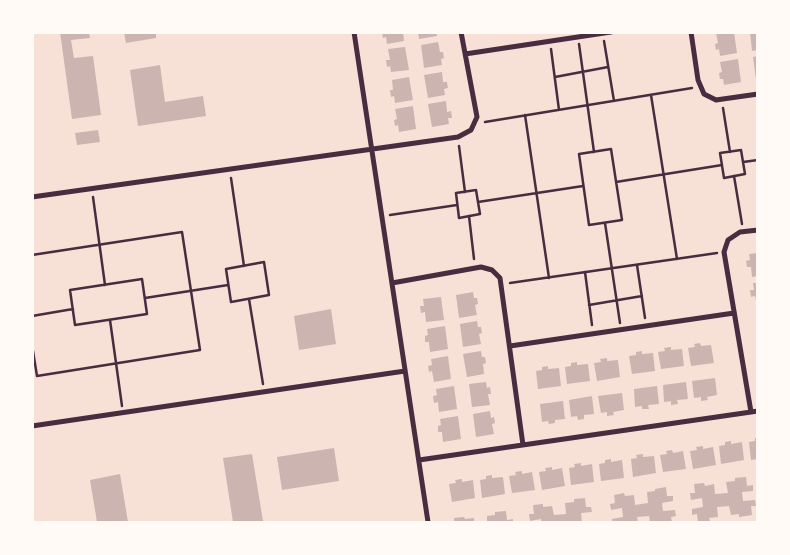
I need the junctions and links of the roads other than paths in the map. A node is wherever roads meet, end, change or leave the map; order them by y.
1 (354, 32) edge
2 (461, 32) edge
3 (611, 32) edge
4 (691, 32) edge
5 (603, 34) edge
6 (465, 54) junction
7 (758, 94) edge
8 (372, 149) junction
9 (32, 198) edge
10 (758, 230) edge
11 (392, 283) junction
12 (734, 312) junction
13 (510, 346) junction
14 (405, 371) junction
15 (754, 411) edge
16 (32, 426) edge
17 (523, 444) junction
18 (419, 460) junction
19 (428, 522) edge

1 - 8 street
2 - 6 street
3 - 5 street
4 - 7 street
5 - 6 street
6 - 8 street
8 - 9 street
8 - 11 street
10 - 12 street
11 - 13 street
11 - 14 street
12 - 13 street
12 - 15 street
13 - 17 street
14 - 16 street
14 - 18 street
15 - 17 street
17 - 18 street
18 - 19 street

